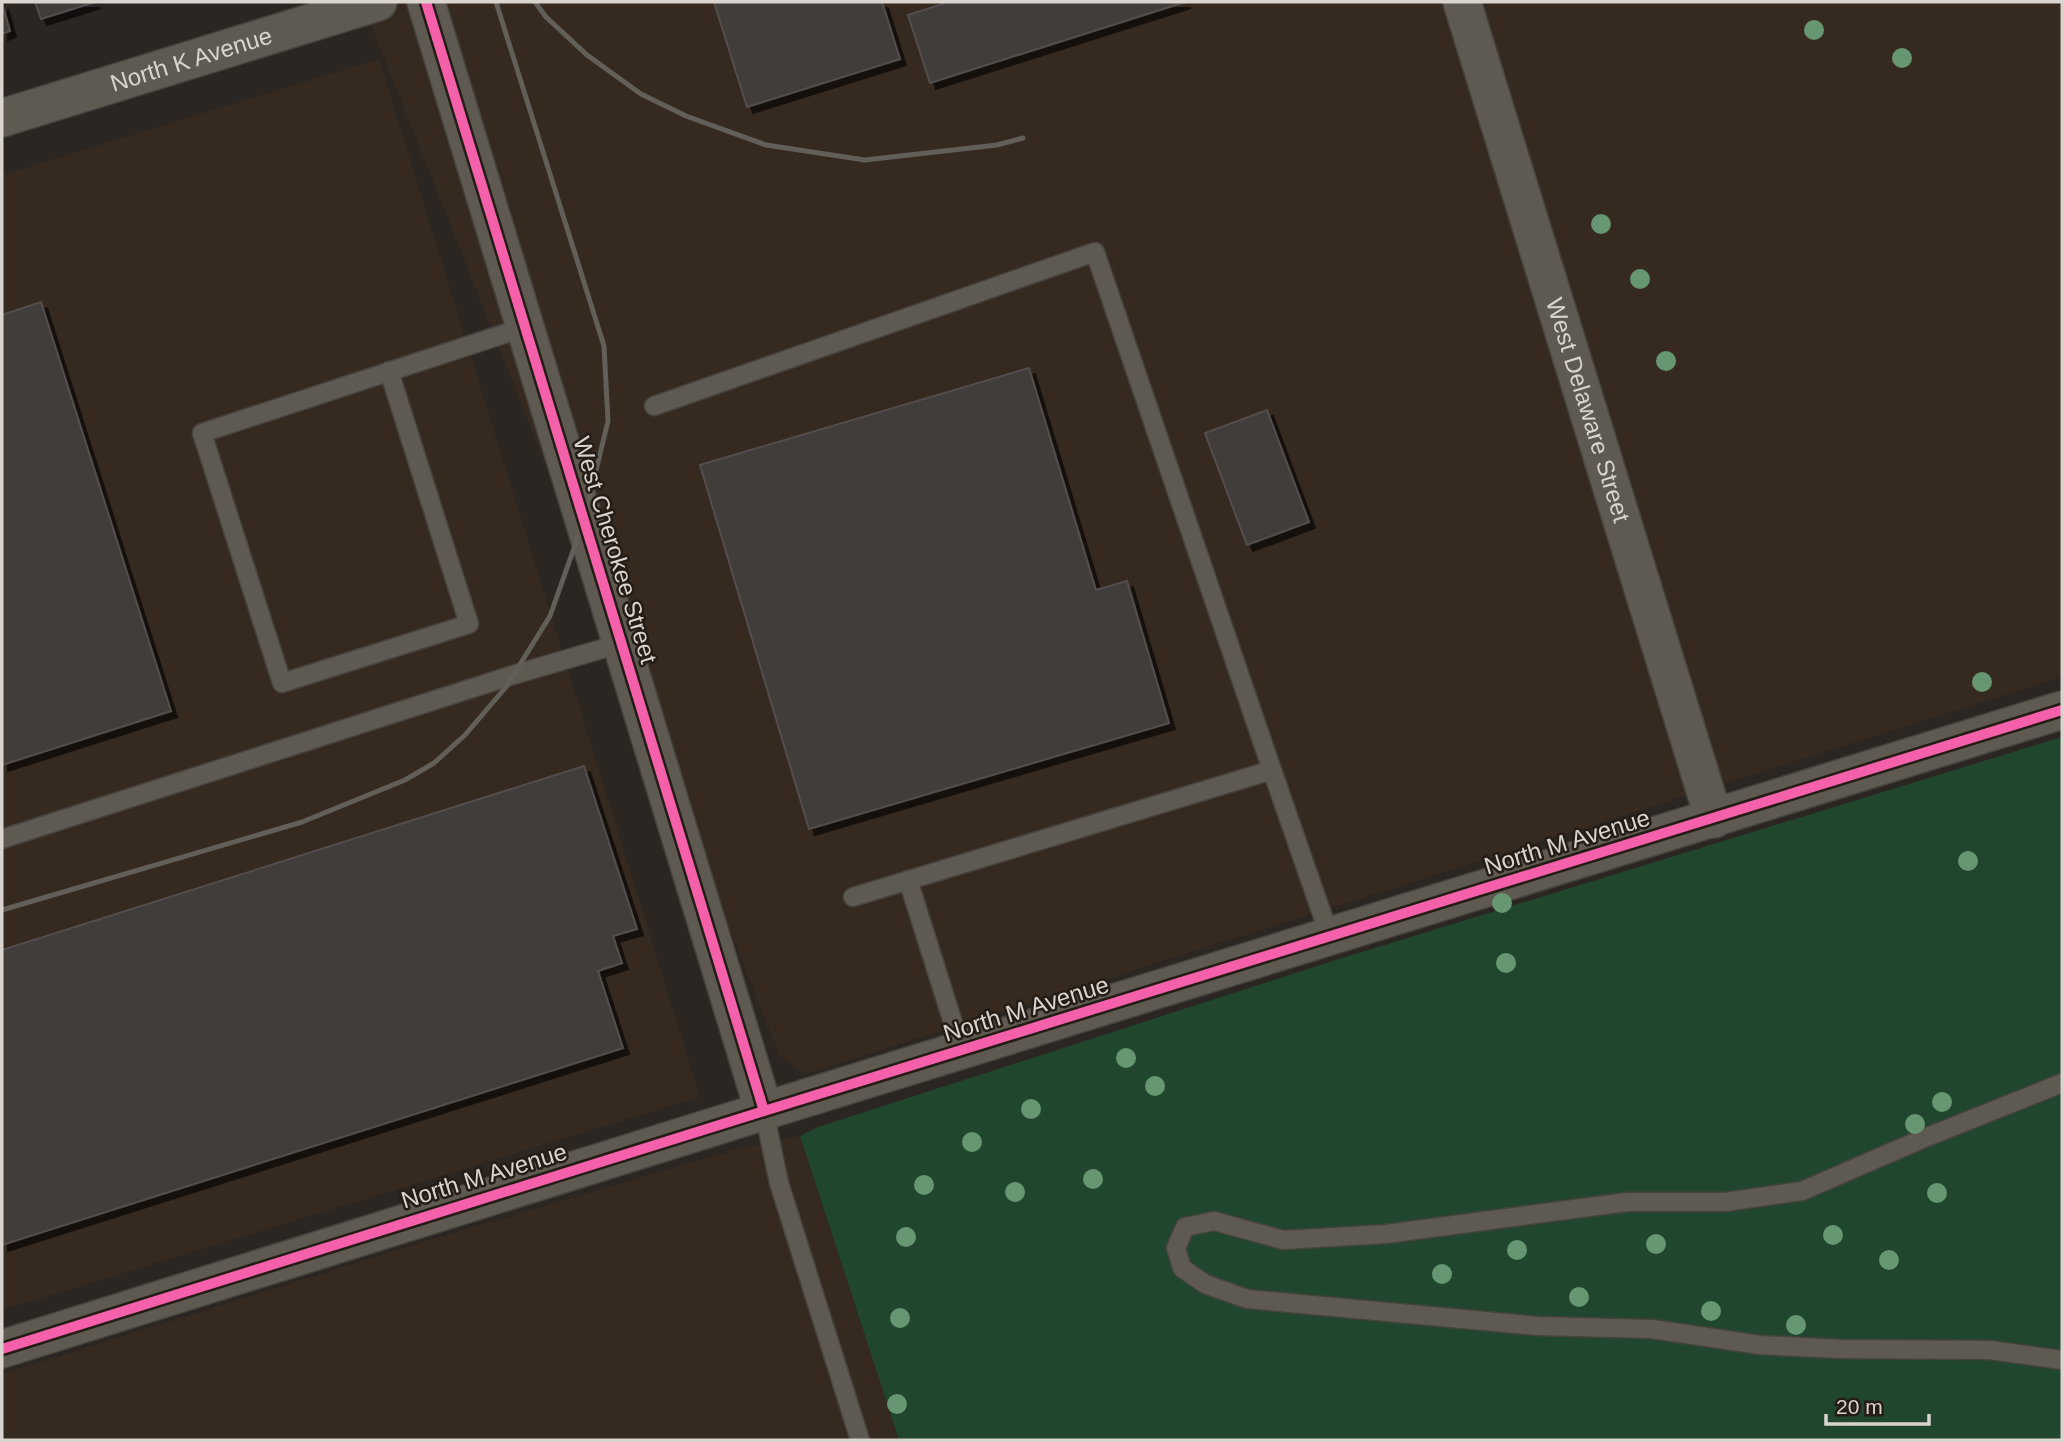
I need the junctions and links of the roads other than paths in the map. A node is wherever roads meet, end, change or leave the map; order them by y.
1 (379, 2) edge
2 (426, 2) edge
3 (1462, 2) edge
4 (2, 118) edge
5 (525, 327) junction
6 (389, 371) junction
7 (654, 406) dead end
8 (622, 643) junction
9 (2062, 710) edge
10 (1272, 769) junction
11 (1714, 819) junction
12 (2, 839) edge
13 (908, 880) junction
14 (853, 897) dead end
15 (1330, 937) junction
16 (962, 1051) junction
17 (2062, 1083) edge
18 (764, 1111) junction
19 (2, 1349) edge
20 (2062, 1360) edge
21 (860, 1440) edge

1 - 4 street, North K Avenue
2 - 5 street, West Cherokee Street
3 - 11 street, West Delaware Street
5 - 6 lane
5 - 8 street, West Cherokee Street
6 - 6 lane
7 - 10 lane
8 - 12 lane
8 - 18 street, West Cherokee Street
9 - 11 street, North M Avenue
10 - 13 lane
10 - 15 lane
11 - 15 street, North M Avenue
13 - 14 lane
13 - 16 lane
15 - 16 street, North M Avenue
16 - 18 street, North M Avenue
17 - 20 lane
18 - 19 street, North M Avenue
18 - 21 lane

